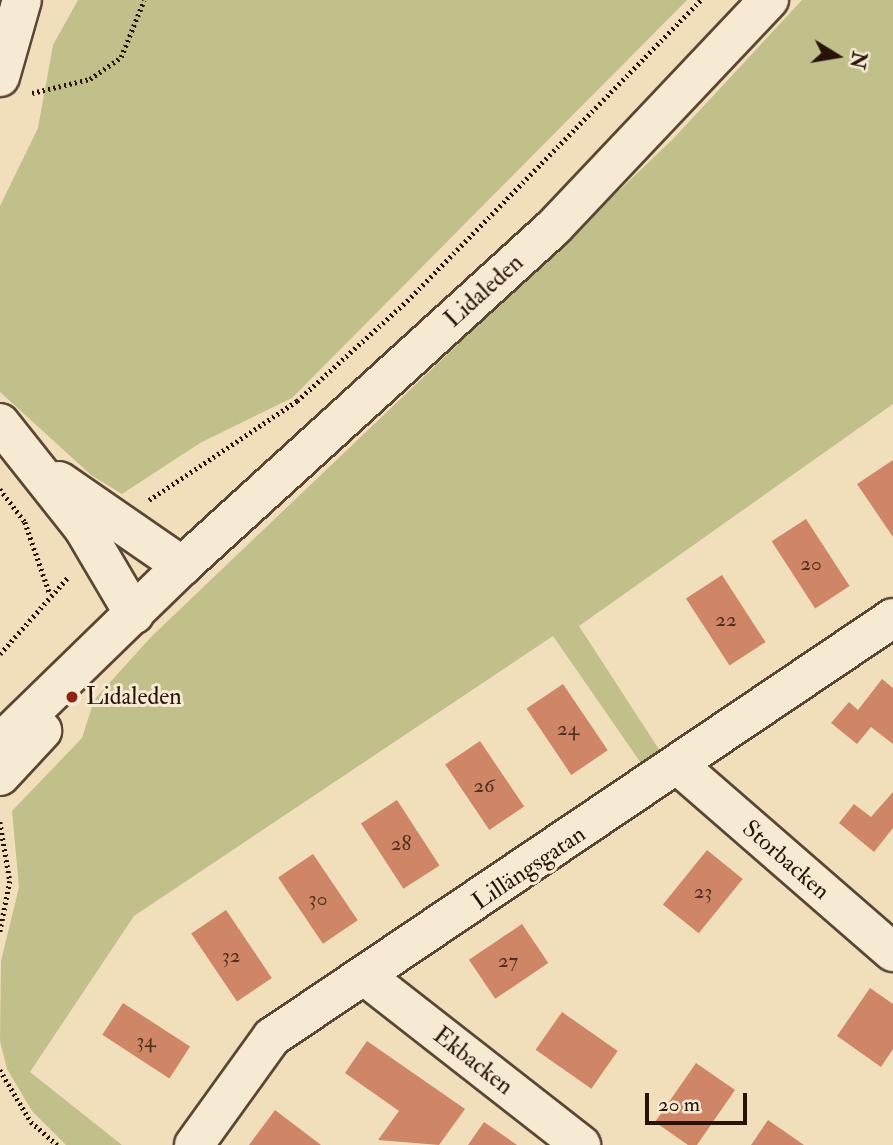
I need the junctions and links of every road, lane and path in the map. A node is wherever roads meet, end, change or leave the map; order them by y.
1 (22, 0) edge
2 (144, 0) edge
3 (701, 0) edge
4 (769, 0) edge
5 (0, 77) edge
6 (65, 87) dead end
7 (0, 423) edge
8 (45, 473) junction
9 (0, 489) edge
10 (124, 523) junction
11 (96, 551) junction
12 (182, 566) junction
13 (50, 594) junction
14 (134, 614) junction
15 (893, 618) edge
16 (0, 654) edge
17 (0, 743) edge
18 (680, 767) junction
19 (0, 776) edge
20 (0, 822) edge
21 (0, 932) edge
22 (893, 952) edge
23 (366, 977) junction
24 (0, 1070) edge
25 (57, 1145) edge
26 (194, 1145) edge
27 (581, 1145) edge

1 - 5 street
2 - 6 path
3 - 10 path
4 - 12 street, Lidaleden
7 - 8 street
8 - 10 street
8 - 11 street
9 - 13 path
10 - 12 street
11 - 13 path
11 - 14 street
12 - 14 street, Lidaleden
13 - 16 path
14 - 17 street, Lidaleden
14 - 19 street, Lidaleden
15 - 18 street, Lillängsgatan
18 - 22 street, Storbacken
18 - 23 street, Lillängsgatan
20 - 21 path
23 - 26 street, Lillängsgatan
23 - 27 street, Ekbacken
24 - 25 path

